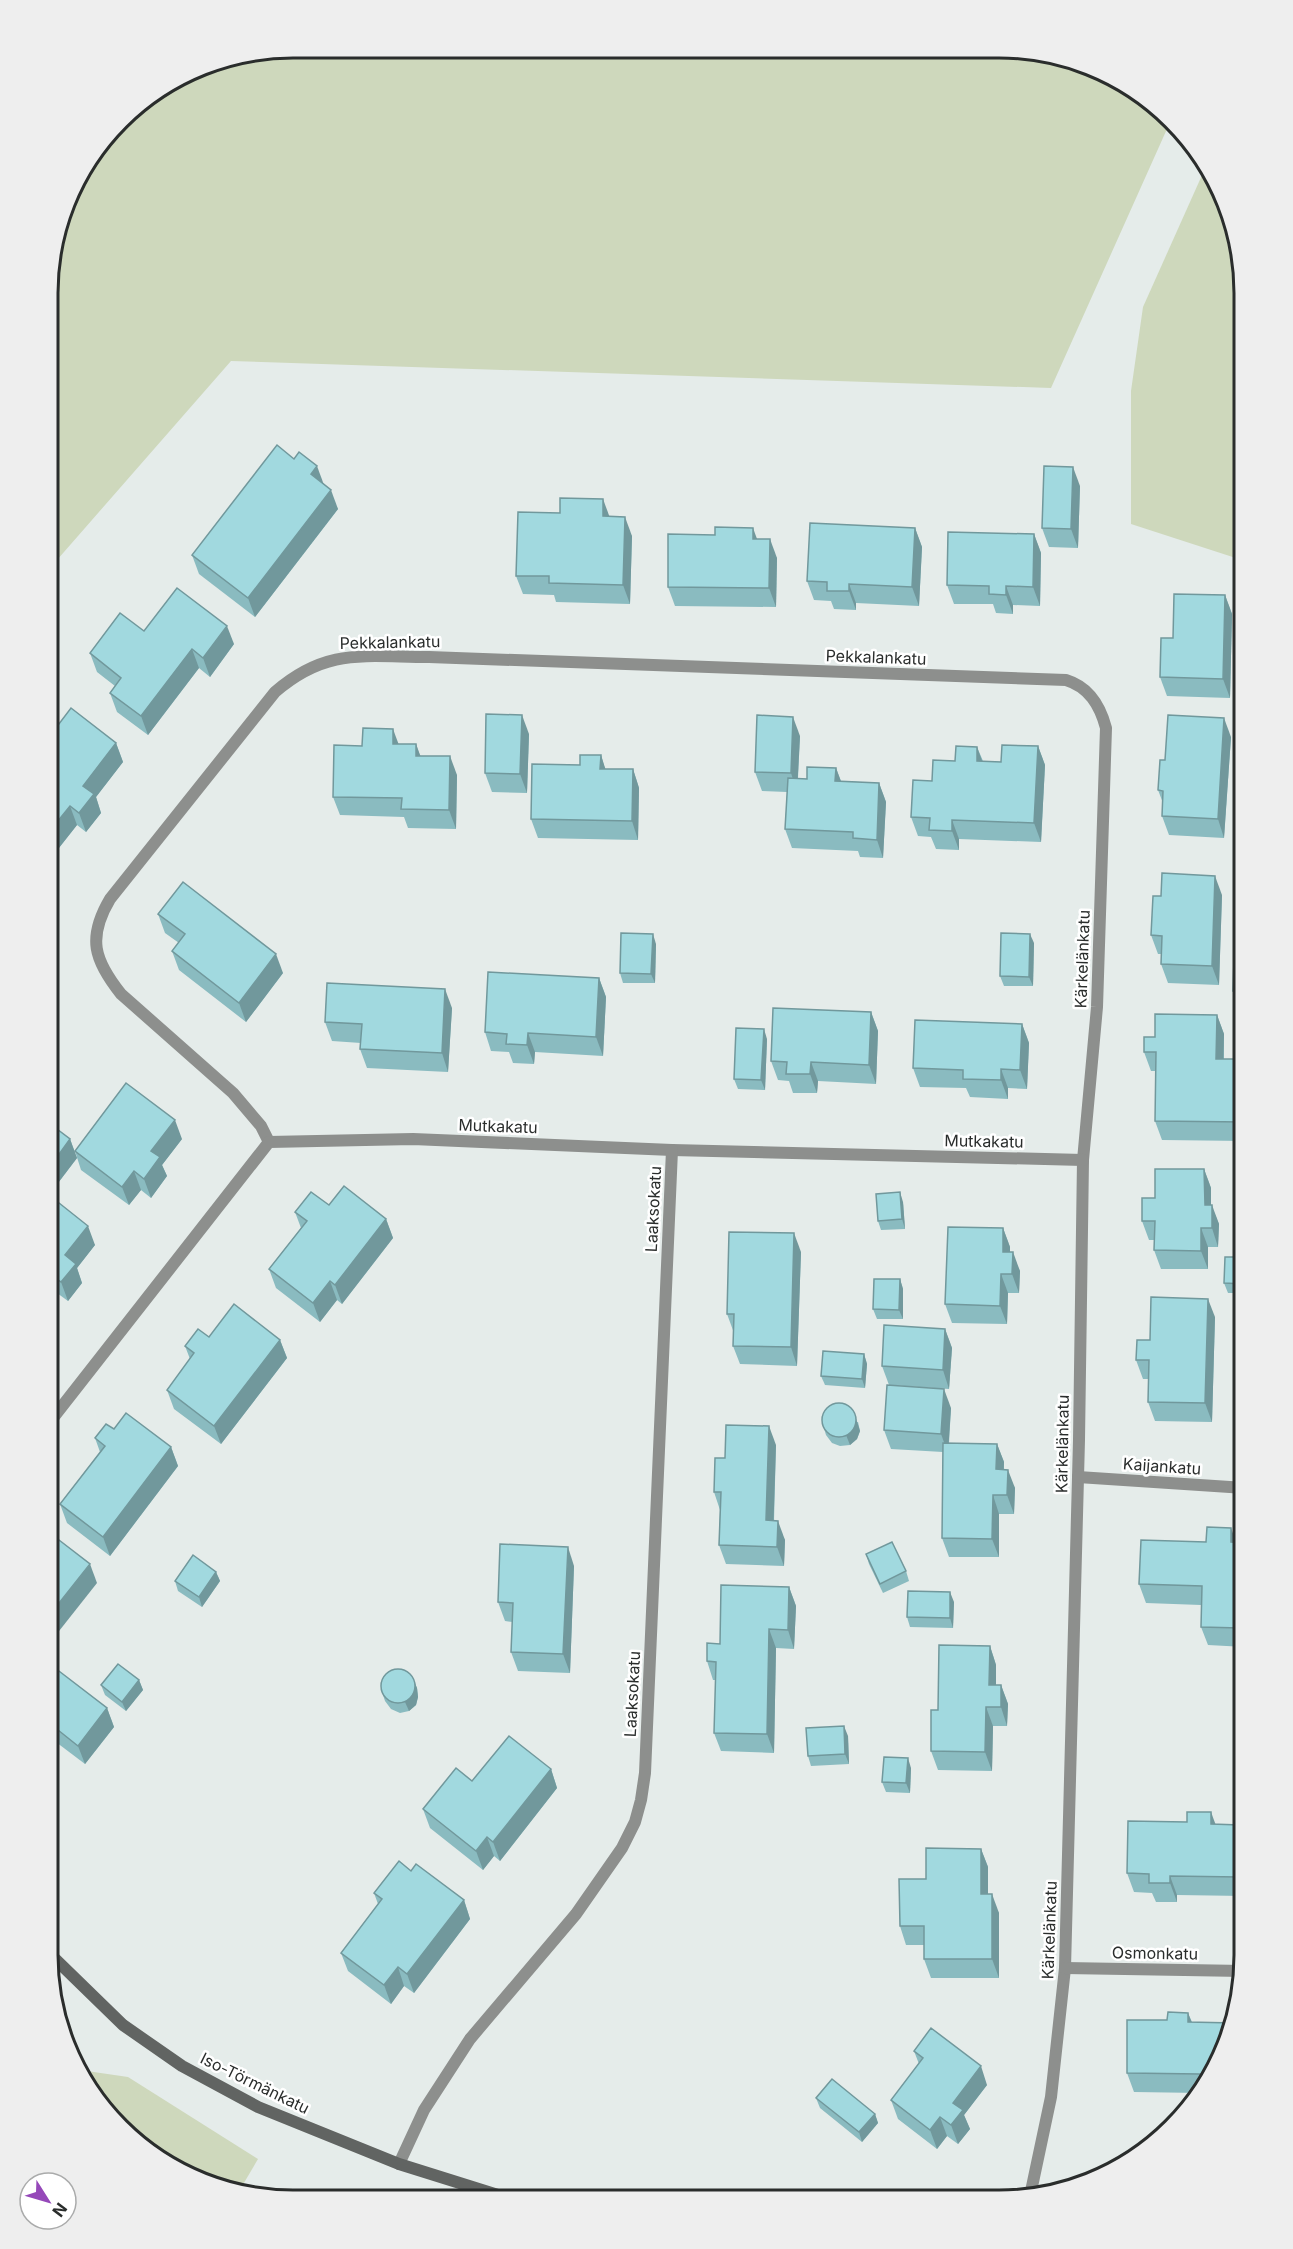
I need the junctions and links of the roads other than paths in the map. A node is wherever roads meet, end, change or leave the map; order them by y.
1 (1090, 694) joint
2 (269, 1142) junction
3 (672, 1150) junction
4 (1083, 1160) junction
5 (58, 1412) edge
6 (1078, 1477) junction
7 (1234, 1487) edge
8 (58, 1962) edge
9 (1065, 1968) junction
10 (1234, 1971) edge
11 (399, 2164) junction
12 (1031, 2188) edge
13 (483, 2190) edge

1 - 2 street, Pekkalankatu
1 - 4 street, Kärkelänkatu
2 - 3 street, Mutkakatu
2 - 5 street
3 - 4 street, Mutkakatu
3 - 11 street, Laaksokatu
4 - 6 street, Kärkelänkatu
6 - 7 street, Kaijankatu
6 - 9 street, Kärkelänkatu
8 - 11 street, Iso-Törmänkatu
9 - 10 street, Osmonkatu
9 - 12 street, Kärkelänkatu
11 - 13 street, Iso-Törmänkatu

